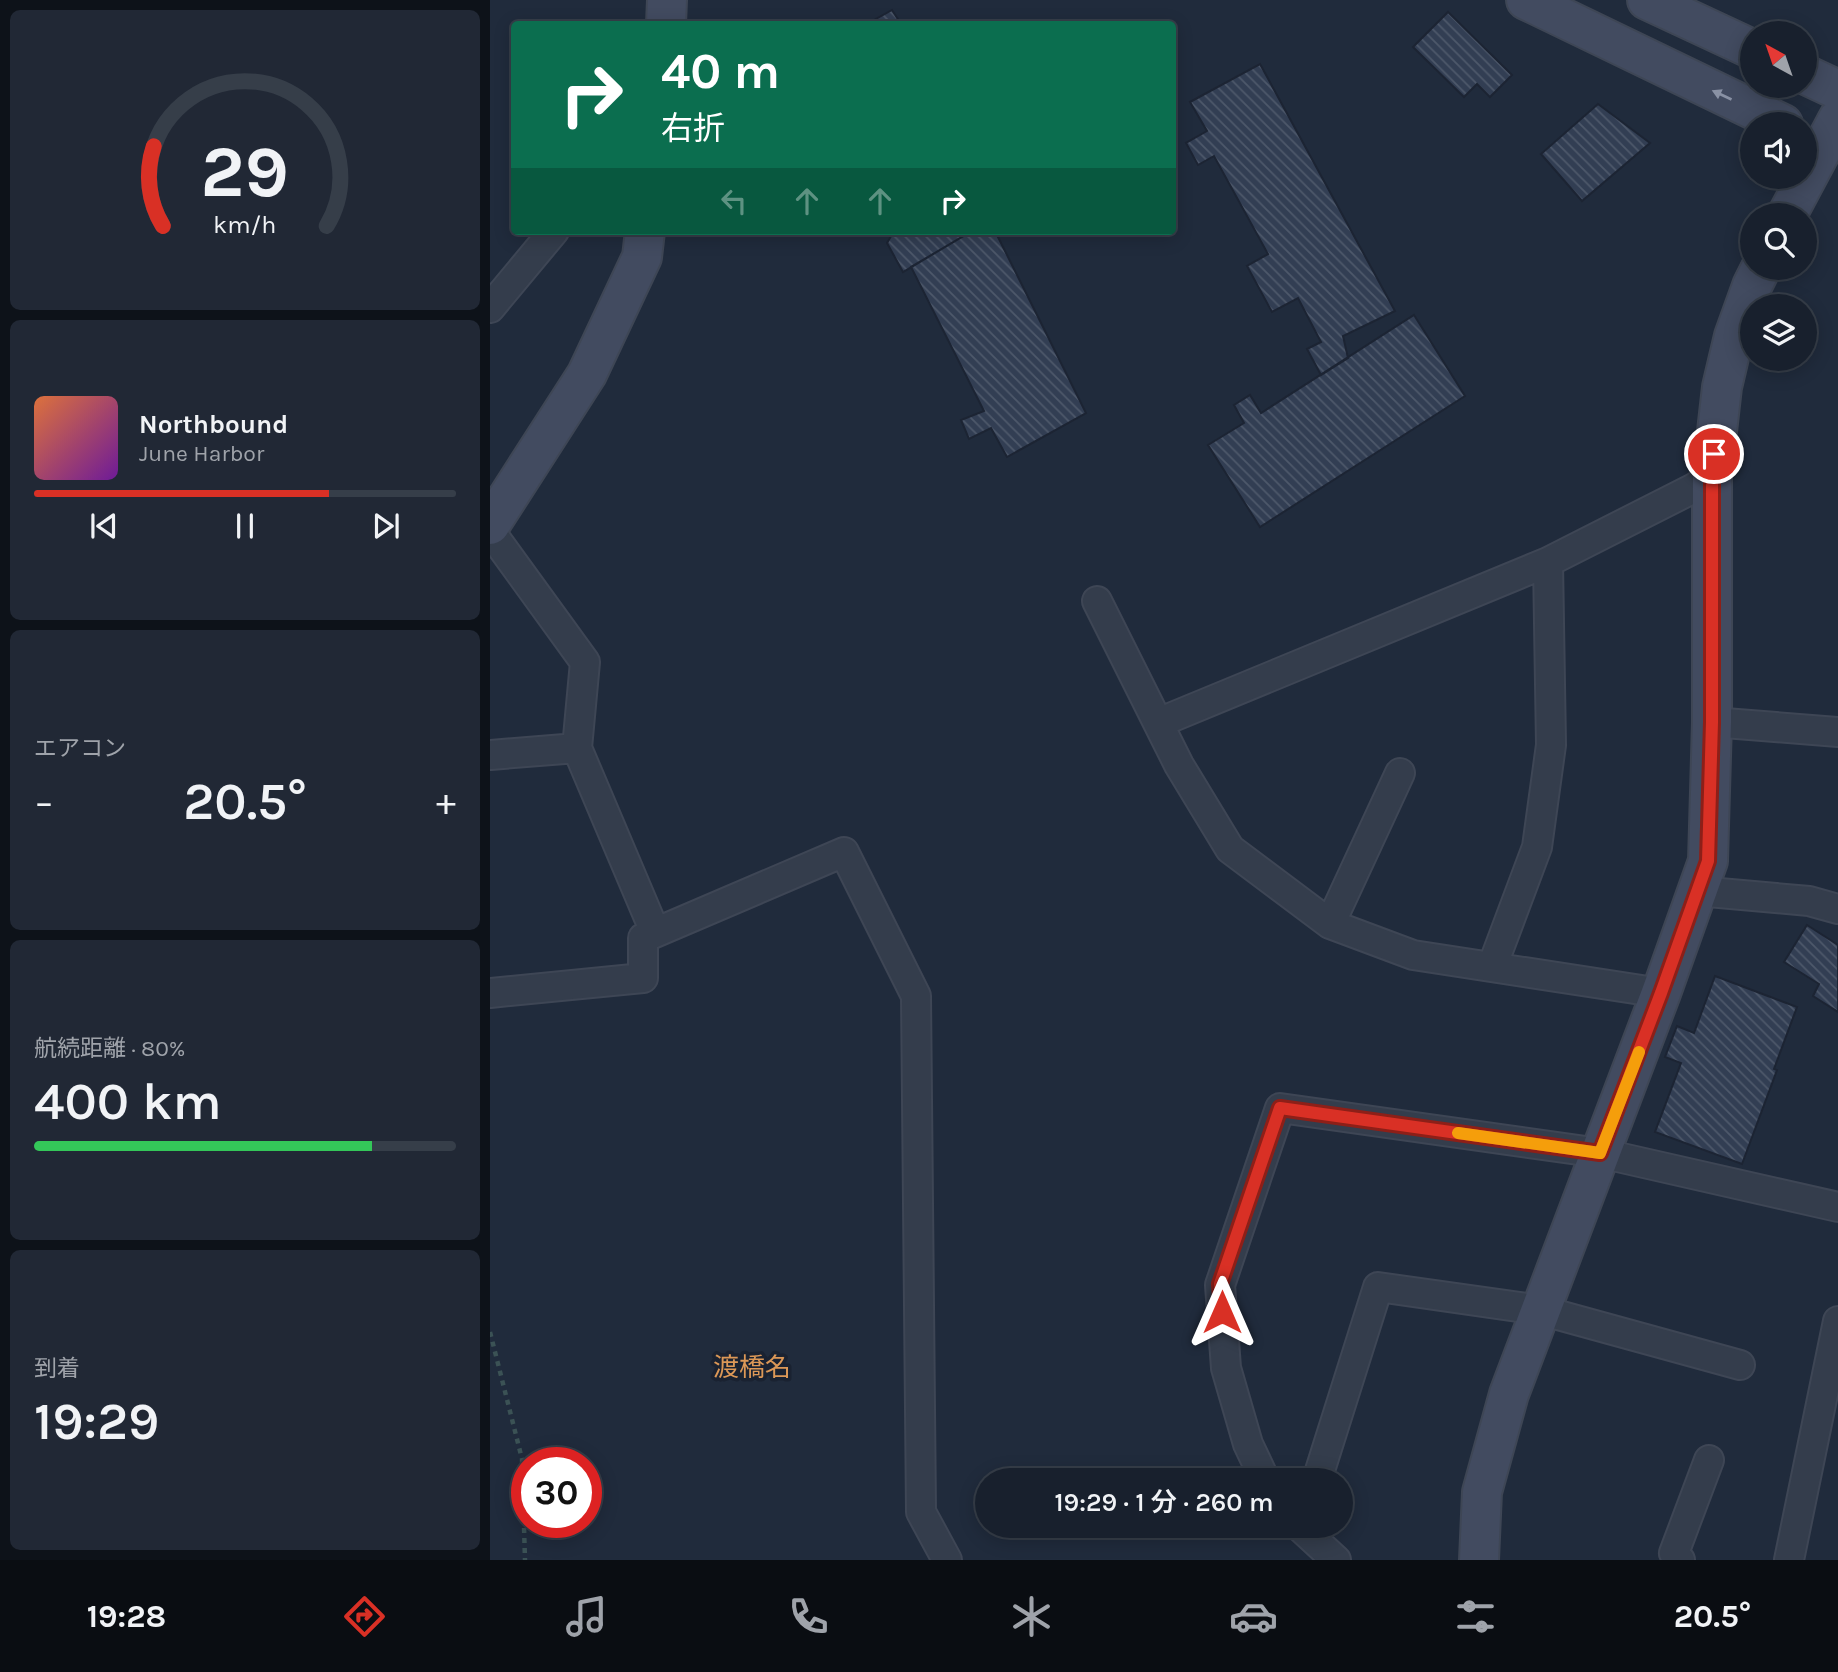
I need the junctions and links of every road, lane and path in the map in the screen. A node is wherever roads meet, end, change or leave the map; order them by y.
1 (667, 0) edge
2 (1527, 0) edge
3 (1647, 0) edge
4 (666, 21) edge
5 (1740, 43) edge
6 (1817, 80) edge
7 (1838, 90) edge
8 (1758, 112) edge
9 (1826, 137) edge
10 (1793, 203) edge
11 (551, 235) edge
12 (645, 235) edge
13 (1755, 280) edge
14 (490, 308) edge
15 (1712, 476) junction
16 (490, 524) edge
17 (490, 531) edge
18 (1548, 562) junction
19 (1097, 601) dead end
20 (1712, 722) junction
21 (1158, 723) junction
22 (1838, 732) edge
23 (577, 748) junction
24 (490, 755) edge
25 (1400, 774) dead end
26 (1697, 891) junction
27 (1838, 909) edge
28 (1330, 924) junction
29 (655, 932) junction
30 (1492, 967) junction
31 (490, 993) edge
32 (1661, 993) junction
33 (1600, 1153) junction
34 (1838, 1207) edge
35 (1540, 1310) junction
36 (1838, 1321) edge
37 (490, 1332) edge
38 (1741, 1365) dead end
39 (1709, 1460) dead end
40 (1259, 1468) edge
41 (1321, 1468) edge
42 (1313, 1538) edge
43 (525, 1560) edge
44 (947, 1560) edge
45 (1336, 1560) edge
46 (1479, 1560) edge
47 (1680, 1560) edge
48 (1789, 1560) edge

1 - 4 street
8 -> 2 street
3 - 5 street
6 - 7 street
9 - 10 street
11 - 14 street
12 - 16 street
13 - 15 street
15 - 18 street
15 - 20 street
17 - 23 street
18 - 21 street
18 - 30 street
19 - 21 street
20 - 22 street
20 - 26 street
21 - 28 street
23 - 24 street
23 - 29 street
25 - 28 street
26 - 27 street
26 - 32 street
28 - 30 street
29 - 31 street
29 - 44 street
30 - 32 street
32 - 33 street
33 - 34 street
33 - 35 street
33 - 40 street
35 - 38 street
35 - 41 street
35 - 46 street
36 - 48 street
37 - 43 path
39 - 47 street
42 - 45 street

